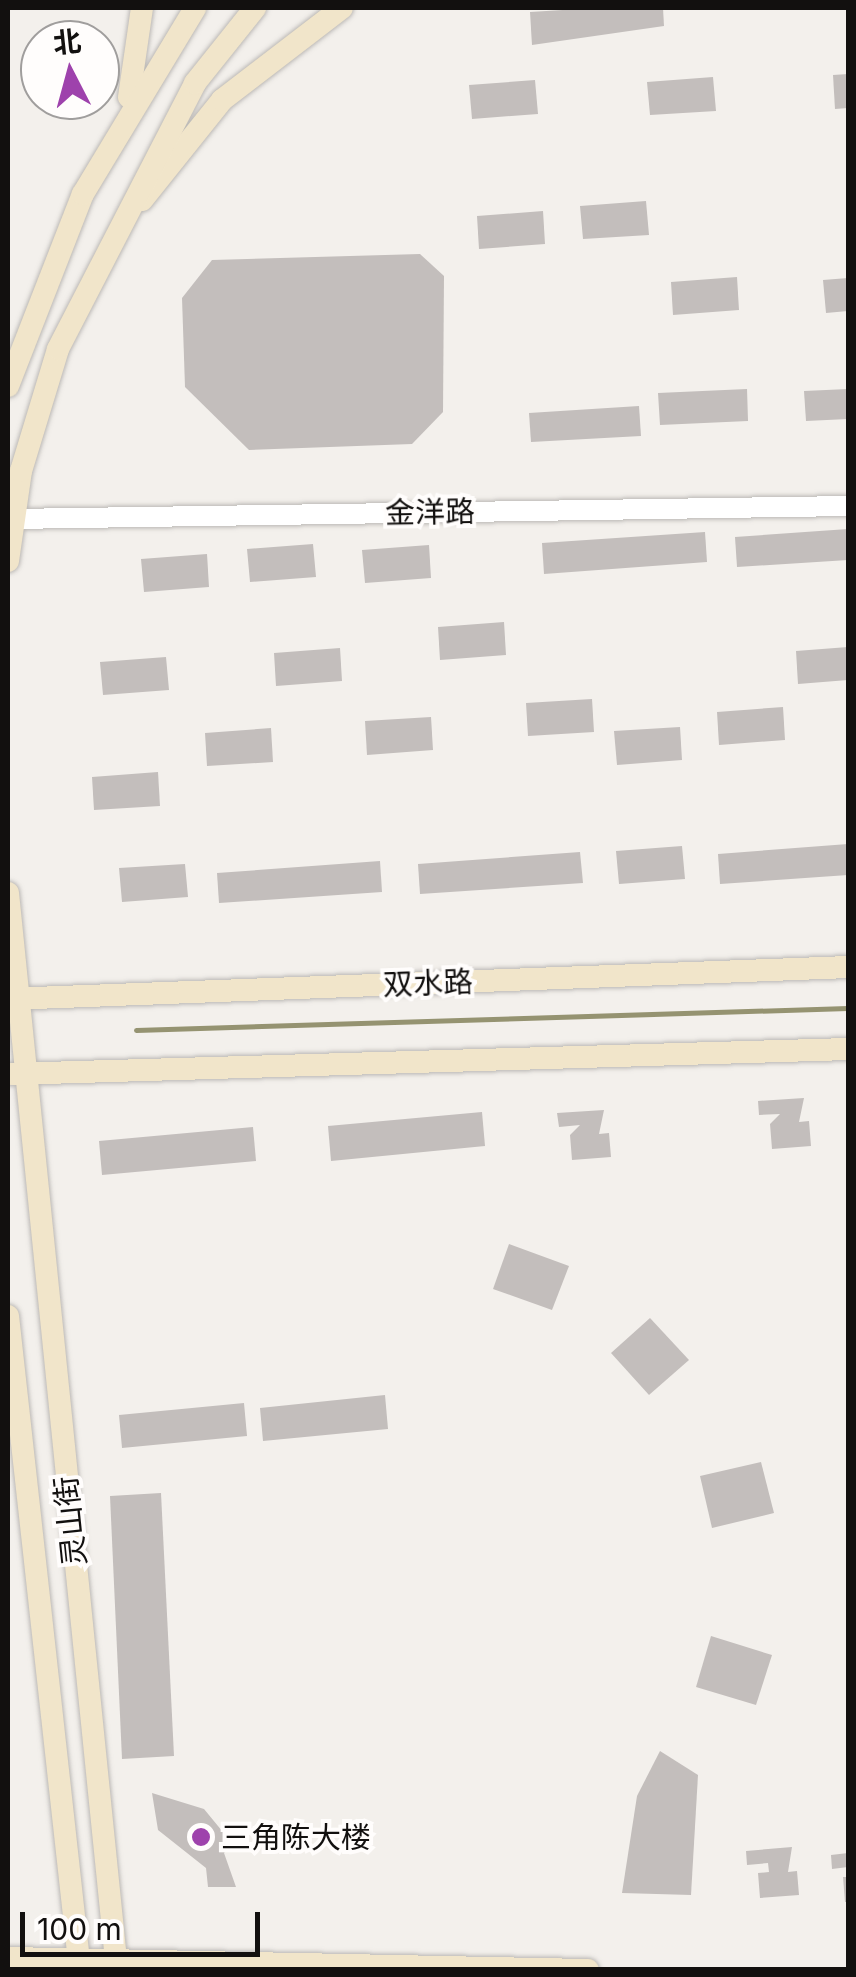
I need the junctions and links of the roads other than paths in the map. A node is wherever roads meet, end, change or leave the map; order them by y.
1 (142, 8) edge
2 (195, 8) edge
3 (255, 8) edge
4 (342, 8) edge
5 (126, 112) junction
6 (111, 238) junction
7 (8, 386) edge
8 (848, 506) edge
9 (12, 518) junction
10 (8, 561) edge
11 (8, 893) edge
12 (848, 967) edge
13 (12, 999) edge
14 (848, 1050) edge
15 (15, 1074) edge
16 (8, 1316) edge
17 (8, 1958) edge
18 (79, 1964) edge
19 (117, 1965) edge
20 (588, 1970) edge

1 - 5 main road
2 - 5 main road
3 - 6 main road
4 - 6 main road
5 - 7 main road
6 - 9 main road
8 - 9 street, 金洋路
9 - 10 main road
11 - 13 main road, 灵山街
12 - 13 main road, 双水路
13 - 15 main road, 灵山街
14 - 15 main road
15 - 19 main road, 灵山街
16 - 18 main road, 灵山街
17 - 18 main road
18 - 19 main road
19 - 20 main road

